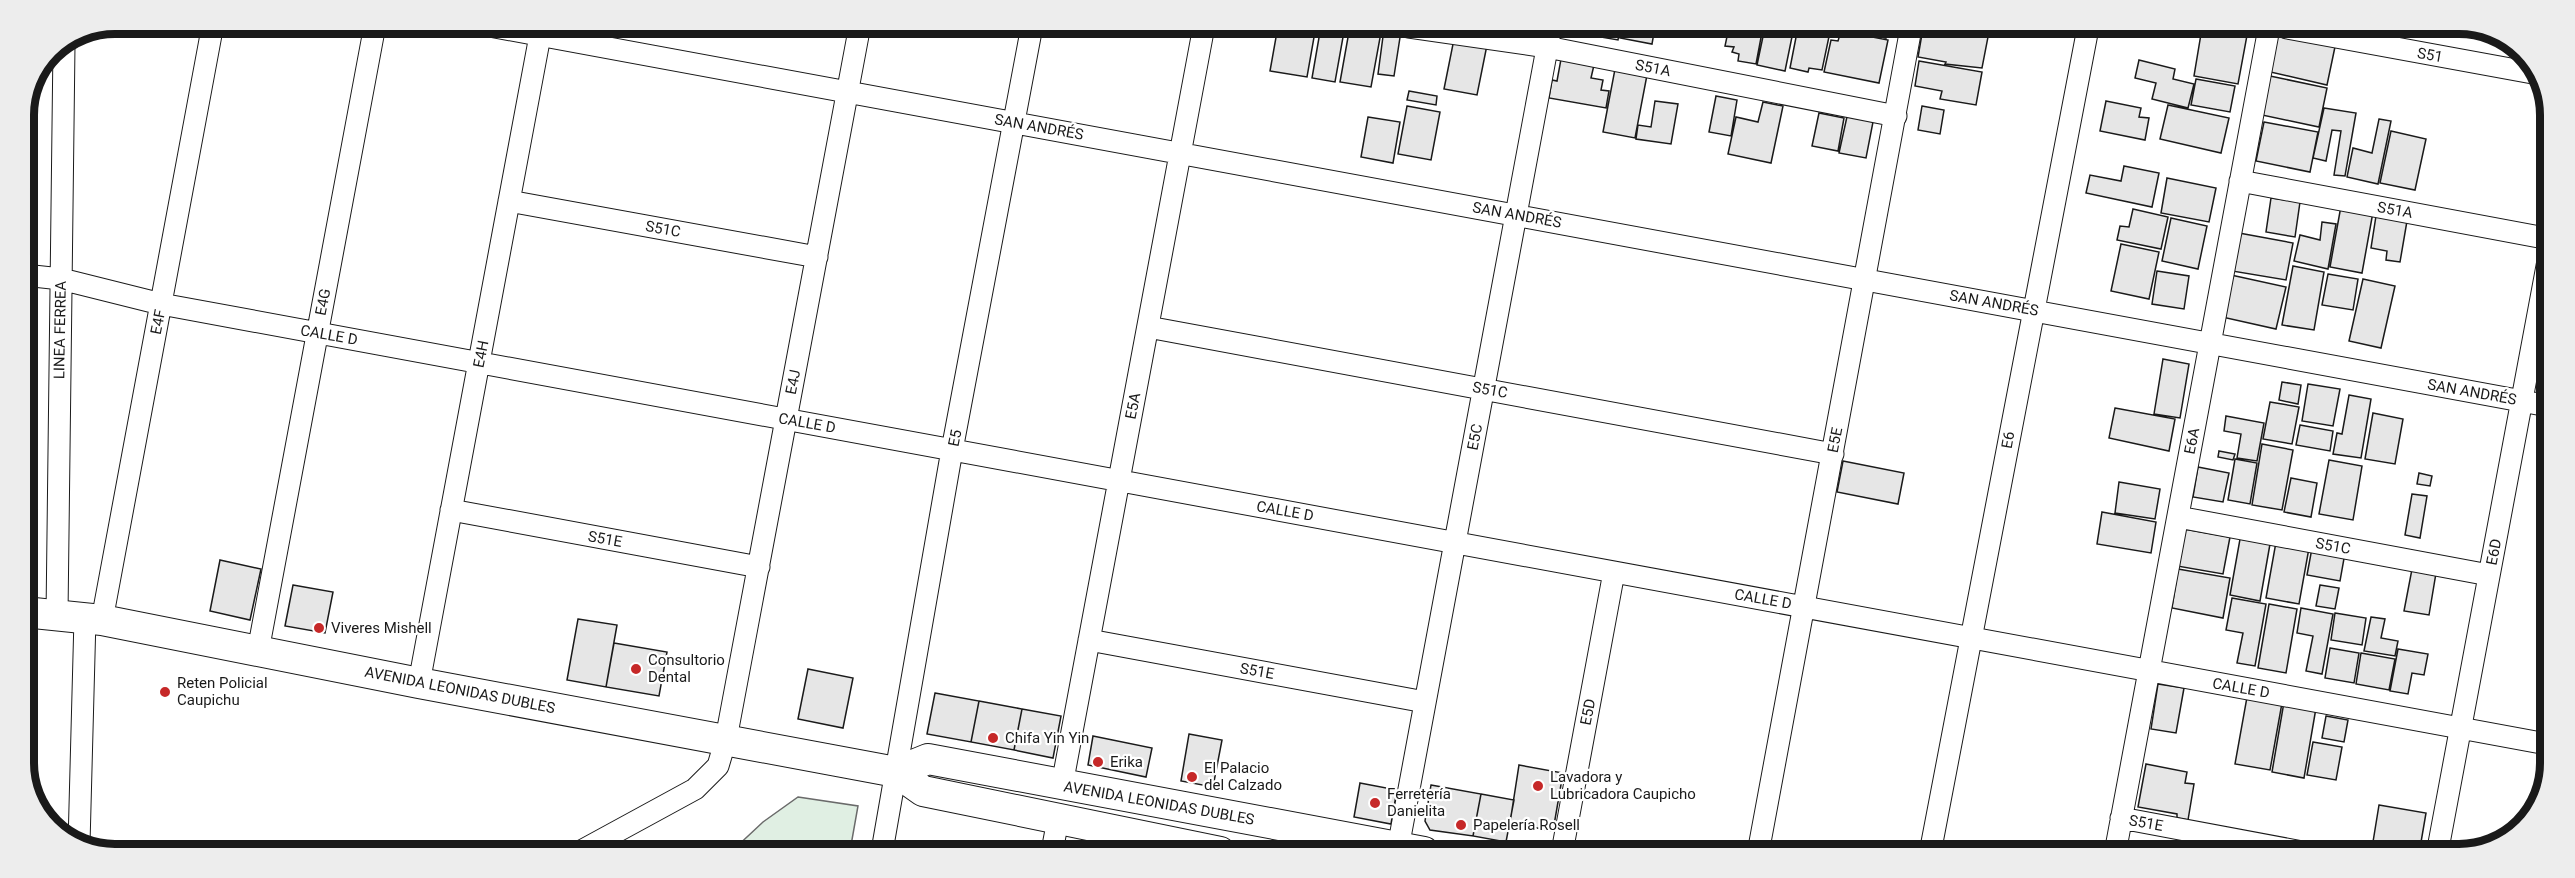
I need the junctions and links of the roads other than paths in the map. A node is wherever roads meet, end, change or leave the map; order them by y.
1 (211, 34) edge
2 (373, 34) edge
3 (540, 34) edge
4 (561, 34) edge
5 (859, 34) edge
6 (1030, 34) edge
7 (1202, 34) edge
8 (1507, 34) edge
9 (1910, 34) edge
10 (2087, 34) edge
11 (2268, 34) edge
12 (2320, 34) edge
13 (1549, 37) edge
14 (64, 53) edge
15 (2528, 72) edge
16 (848, 92) junction
17 (1896, 116) junction
18 (1014, 122) junction
19 (1180, 153) junction
20 (2240, 181) junction
21 (509, 201) junction
22 (1516, 215) junction
23 (2540, 237) edge
24 (817, 257) junction
25 (34, 276) edge
26 (61, 279) junction
27 (1865, 279) junction
28 (161, 304) junction
29 (2540, 304) edge
30 (2032, 310) junction
31 (1148, 327) junction
32 (318, 333) junction
33 (2210, 343) junction
34 (479, 363) junction
35 (1484, 389) junction
36 (2522, 401) junction
37 (2540, 404) edge
38 (786, 419) junction
39 (952, 450) junction
40 (1833, 454) junction
41 (1119, 481) junction
42 (451, 510) junction
43 (2178, 517) junction
44 (1455, 543) junction
45 (759, 567) junction
46 (1614, 572) junction
47 (2489, 575) junction
48 (1804, 607) junction
49 (35, 613) edge
50 (81, 618) junction
51 (1973, 638) junction
52 (1089, 640) junction
53 (258, 651) junction
54 (2149, 671) junction
55 (419, 682) junction
56 (1425, 702) junction
57 (2460, 728) junction
58 (726, 739) junction
59 (2540, 743) edge
60 (896, 772) junction
61 (1062, 785) junction
62 (2121, 818) junction
63 (1058, 820) junction
64 (79, 835) edge
65 (594, 844) edge
66 (883, 844) edge
67 (1053, 844) edge
68 (1180, 844) edge
69 (1379, 844) edge
70 (1412, 844) edge
71 (1563, 844) edge
72 (1760, 844) edge
73 (1932, 844) edge
74 (2117, 844) edge
75 (2260, 844) edge
76 (2439, 844) edge

1 - 28 street, E4F
2 - 32 street, E4G
3 - 21 street, E4H
4 - 16 street, SAN ANDRÉS
5 - 16 street, E4J
6 - 18 street, E5
7 - 19 street, E5A
8 - 13 street, S51A
9 - 17 street, E5E
10 - 30 street, E6
11 - 20 street, E6A
12 - 15 street, S51
13 - 17 street, S51A
13 - 22 street, E5C
14 - 26 street, LINEA FERREA
16 - 18 street, SAN ANDRÉS
16 - 24 street, E4J
17 - 27 street, E5E
18 - 19 street, SAN ANDRÉS
18 - 39 street, E5
19 - 22 street, SAN ANDRÉS
19 - 31 street, E5A
20 - 23 street, S51A
20 - 33 street, E6A
21 - 24 street, S51C
21 - 34 street, E4H
22 - 27 street, SAN ANDRÉS
22 - 35 street, E5C
24 - 38 street, E4J
25 - 26 street, CALLE D
26 - 28 street, CALLE D
26 - 50 street, LINEA FERREA
27 - 30 street, SAN ANDRÉS
27 - 40 street, E5E
28 - 32 street, CALLE D
28 - 50 street, E4F
29 - 36 street, E6D
30 - 33 street, SAN ANDRÉS
30 - 51 street, E6
31 - 35 street, S51C
31 - 41 street, E5A
32 - 34 street, CALLE D
32 - 53 street, E4G
33 - 36 street, SAN ANDRÉS
33 - 43 street, E6A
34 - 38 street, CALLE D
34 - 42 street, E4H
35 - 40 street, S51C
35 - 44 street, E5C
36 - 37 street, SAN ANDRÉS
36 - 47 street, E6D
38 - 39 street, CALLE D
38 - 45 street, E4J
39 - 41 street, CALLE D
39 - 60 street, E5
40 - 48 street, E5E
41 - 44 street, CALLE D
41 - 52 street, E5A
42 - 45 street, S51E
42 - 55 street, E4H
43 - 47 street, S51C
43 - 54 street, E6A
44 - 46 street, CALLE D
44 - 56 street, E5C
45 - 58 street, E4J
46 - 48 street, CALLE D
46 - 71 street, E5D
47 - 57 street, E6D
48 - 51 street, CALLE D
48 - 72 street, E5E
49 - 50 main road, AVENIDA LEONIDAS DUBLES
50 - 53 main road, AVENIDA LEONIDAS DUBLES
50 - 64 street, E4F
51 - 54 street, CALLE D
51 - 73 street, E6
52 - 56 street, S51E
52 - 61 street, E5A
53 - 55 main road, AVENIDA LEONIDAS DUBLES
54 - 57 street, CALLE D
54 - 62 street, E6A
55 - 58 main road, AVENIDA LEONIDAS DUBLES
56 - 70 street, E5C
57 - 59 street, CALLE D
57 - 76 street, E6D
58 - 60 main road, AVENIDA LEONIDAS DUBLES
58 - 65 street, E4J
60 - 61 main road, AVENIDA LEONIDAS DUBLES
60 - 63 main road, AVENIDA LEONIDAS DUBLES
60 - 66 street, E5
61 - 69 main road, AVENIDA LEONIDAS DUBLES
62 - 74 street, E6A
62 - 75 street, S51E
63 - 67 street
63 - 68 main road, AVENIDA LEONIDAS DUBLES

